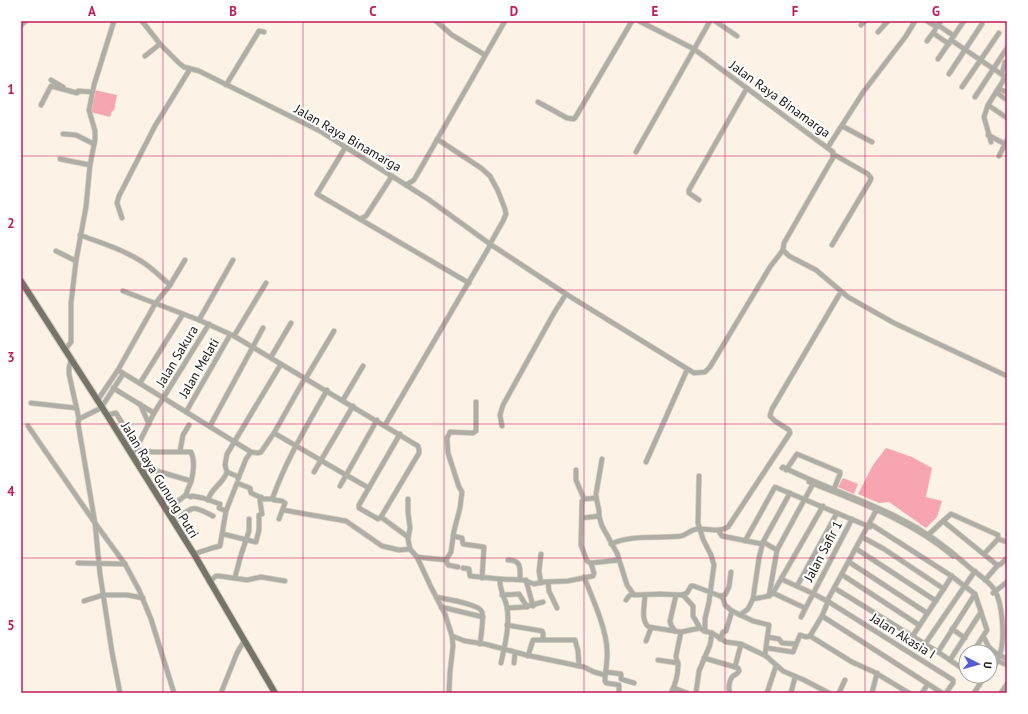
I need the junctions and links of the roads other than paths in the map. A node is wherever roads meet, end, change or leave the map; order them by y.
1 (26, 21) edge
2 (114, 21) edge
3 (142, 21) edge
4 (505, 21) edge
5 (632, 21) edge
6 (639, 21) edge
7 (710, 21) edge
8 (715, 21) edge
9 (865, 21) edge
10 (888, 21) edge
11 (915, 21) edge
12 (927, 21) edge
13 (964, 21) edge
14 (440, 22) edge
15 (938, 24) edge
16 (982, 24) dead end
17 (21, 25) edge
18 (861, 25) dead end
19 (264, 32) dead end
20 (878, 32) dead end
21 (999, 32) dead end
22 (933, 33) junction
23 (738, 36) dead end
24 (951, 40) junction
25 (927, 41) dead end
26 (160, 44) junction
27 (1007, 48) edge
28 (694, 49) junction
29 (966, 50) junction
30 (485, 55) junction
31 (145, 56) dead end
32 (938, 59) dead end
33 (980, 60) junction
34 (1005, 62) dead end
35 (190, 69) junction
36 (994, 69) junction
37 (1002, 73) junction
38 (949, 74) dead end
39 (51, 80) dead end
40 (226, 85) junction
41 (962, 87) dead end
42 (747, 88) junction
43 (997, 90) junction
44 (80, 91) junction
45 (93, 92) junction
46 (1007, 92) edge
47 (975, 97) dead end
48 (1007, 100) edge
49 (538, 102) dead end
50 (41, 105) dead end
51 (988, 105) junction
52 (1007, 118) edge
53 (842, 126) junction
54 (63, 134) dead end
55 (988, 135) junction
56 (437, 139) junction
57 (872, 142) dead end
58 (991, 142) dead end
59 (1006, 142) edge
60 (94, 144) junction
61 (828, 147) junction
62 (345, 148) junction
63 (636, 152) dead end
64 (834, 154) junction
65 (999, 156) dead end
66 (60, 159) dead end
67 (90, 165) junction
68 (392, 176) junction
69 (406, 185) junction
70 (699, 200) dead end
71 (122, 218) dead end
72 (360, 219) junction
73 (80, 235) junction
74 (490, 244) junction
75 (832, 245) dead end
76 (783, 250) junction
77 (56, 251) dead end
78 (185, 260) dead end
79 (233, 260) dead end
80 (76, 261) junction
81 (21, 282) edge
82 (266, 283) dead end
83 (469, 283) junction
84 (170, 286) junction
85 (123, 291) dead end
86 (566, 294) junction
87 (839, 295) dead end
88 (155, 304) junction
89 (183, 314) junction
90 (199, 320) junction
91 (209, 324) junction
92 (291, 324) dead end
93 (263, 328) dead end
94 (334, 331) dead end
95 (232, 335) junction
96 (254, 347) junction
97 (66, 350) junction
98 (271, 357) junction
99 (71, 360) junction
100 (282, 364) junction
101 (363, 366) dead end
102 (118, 370) junction
103 (687, 370) junction
104 (123, 374) junction
105 (1007, 376) edge
106 (306, 378) junction
107 (140, 383) junction
108 (113, 388) junction
109 (327, 390) junction
110 (164, 398) junction
111 (343, 400) junction
112 (97, 401) junction
113 (476, 402) dead end
114 (30, 403) dead end
115 (140, 404) junction
116 (353, 406) junction
117 (76, 408) junction
118 (101, 408) junction
119 (186, 412) junction
120 (154, 413) junction
121 (107, 415) junction
122 (79, 419) junction
123 (377, 420) junction
124 (148, 424) junction
125 (189, 425) dead end
126 (385, 425) junction
127 (28, 426) dead end
128 (210, 426) junction
129 (502, 426) dead end
130 (274, 433) junction
131 (400, 434) junction
132 (234, 441) junction
133 (134, 442) junction
134 (295, 445) junction
135 (128, 449) junction
136 (180, 452) junction
137 (251, 452) junction
138 (602, 459) dead end
139 (320, 460) junction
140 (646, 462) dead end
141 (141, 470) junction
142 (576, 470) dead end
143 (227, 472) junction
144 (314, 472) dead end
145 (346, 475) junction
146 (699, 476) dead end
147 (239, 477) junction
148 (191, 481) junction
149 (814, 482) junction
150 (237, 483) junction
151 (340, 486) dead end
152 (369, 488) junction
153 (834, 489) junction
154 (790, 493) junction
155 (186, 495) junction
156 (261, 497) junction
157 (596, 498) junction
158 (273, 499) junction
159 (408, 499) dead end
160 (584, 499) junction
161 (806, 499) junction
162 (208, 500) junction
163 (162, 502) junction
164 (175, 504) junction
165 (823, 506) junction
166 (878, 509) junction
167 (166, 510) junction
168 (283, 510) junction
169 (226, 511) junction
170 (837, 513) junction
171 (213, 516) dead end
172 (598, 516) junction
173 (381, 517) junction
174 (582, 518) junction
175 (249, 519) dead end
176 (279, 519) dead end
177 (852, 519) junction
178 (943, 521) junction
179 (174, 522) junction
180 (95, 523) junction
181 (870, 526) junction
182 (700, 528) junction
183 (718, 530) junction
184 (223, 534) junction
185 (453, 536) junction
186 (927, 536) junction
187 (408, 537) junction
188 (863, 538) junction
189 (998, 539) junction
190 (247, 540) junction
191 (745, 541) junction
192 (1007, 542) edge
193 (763, 543) junction
194 (611, 544) junction
195 (410, 549) junction
196 (777, 550) junction
197 (858, 550) junction
198 (194, 554) junction
199 (541, 554) dead end
200 (984, 554) junction
201 (418, 557) junction
202 (1007, 558) edge
203 (446, 560) junction
204 (508, 560) dead end
205 (619, 560) junction
206 (850, 562) junction
207 (99, 563) junction
208 (591, 563) junction
209 (78, 564) dead end
210 (126, 564) junction
211 (998, 565) junction
212 (731, 572) dead end
213 (974, 572) junction
214 (844, 576) junction
215 (952, 576) junction
216 (584, 577) junction
217 (235, 578) junction
218 (482, 578) junction
219 (285, 580) dead end
220 (500, 580) junction
221 (520, 580) junction
222 (526, 580) junction
223 (781, 580) junction
224 (985, 580) junction
225 (209, 582) junction
226 (548, 582) junction
227 (541, 583) junction
228 (964, 585) junction
229 (1006, 585) edge
230 (797, 586) junction
231 (836, 589) junction
232 (944, 589) junction
233 (710, 592) junction
234 (812, 593) junction
235 (502, 594) junction
236 (632, 594) junction
237 (771, 594) junction
238 (975, 594) junction
239 (995, 594) junction
240 (103, 595) junction
241 (645, 595) junction
242 (676, 595) junction
243 (683, 595) junction
244 (720, 596) junction
245 (436, 597) junction
246 (143, 598) junction
247 (753, 599) junction
248 (626, 600) dead end
249 (84, 601) dead end
250 (936, 601) junction
251 (543, 602) dead end
252 (827, 603) junction
253 (533, 606) junction
254 (442, 607) junction
255 (526, 607) junction
256 (507, 608) junction
257 (557, 608) dead end
258 (805, 608) junction
259 (732, 611) junction
260 (982, 612) junction
261 (927, 613) junction
262 (740, 615) junction
263 (822, 616) junction
264 (482, 617) junction
265 (801, 617) dead end
266 (507, 625) junction
267 (919, 625) junction
268 (651, 628) junction
269 (700, 628) junction
270 (952, 629) junction
271 (675, 631) junction
272 (681, 632) junction
273 (705, 632) junction
274 (712, 633) junction
275 (452, 636) junction
276 (810, 636) junction
277 (768, 637) junction
278 (912, 637) junction
279 (983, 637) junction
280 (965, 638) junction
281 (543, 639) junction
282 (720, 639) junction
283 (1007, 639) edge
284 (244, 641) junction
285 (646, 641) dead end
286 (480, 644) junction
287 (741, 644) junction
288 (796, 644) junction
289 (925, 644) junction
290 (978, 644) edge
291 (1001, 646) junction
292 (767, 648) junction
293 (504, 650) junction
294 (938, 652) junction
295 (516, 653) junction
296 (765, 655) junction
297 (999, 655) junction
298 (528, 656) junction
299 (704, 658) junction
300 (998, 658) edge
301 (1007, 659) edge
302 (658, 660) dead end
303 (950, 660) junction
304 (501, 663) dead end
305 (514, 663) dead end
306 (678, 663) junction
307 (958, 665) edge
308 (579, 666) junction
309 (776, 666) junction
310 (734, 667) junction
311 (877, 673) junction
312 (606, 674) junction
313 (795, 677) junction
314 (845, 680) dead end
315 (634, 683) dead end
316 (928, 684) junction
317 (981, 684) edge
318 (982, 684) edge
319 (1007, 684) edge
320 (674, 688) junction
321 (120, 693) edge
322 (174, 693) edge
323 (220, 693) edge
324 (275, 693) edge
325 (449, 693) edge
326 (620, 693) edge
327 (671, 693) edge
328 (687, 693) edge
329 (696, 693) edge
330 (730, 693) edge
331 (767, 693) edge
332 (791, 693) edge
333 (829, 693) edge
334 (839, 693) edge
335 (872, 693) edge
336 (909, 693) edge
337 (922, 693) edge
338 (942, 693) edge
339 (946, 693) edge
340 (974, 693) edge
341 (977, 693) edge
342 (1001, 693) edge

1 - 17 street
2 - 45 street
3 - 26 street, Jalan Raya Binamarga
4 - 30 street, Jalan Raya Binamarga
5 - 49 street
6 - 28 street, Jalan Raya Binamarga
7 - 28 street
8 - 23 street
9 - 18 street
10 - 20 street
11 - 53 street
12 - 15 street
13 - 24 street
14 - 30 street
15 - 22 street
15 - 24 street
16 - 29 street
19 - 40 street
21 - 33 street
22 - 24 street
22 - 25 street
24 - 29 street
24 - 32 street
26 - 31 street
26 - 35 street, Jalan Raya Binamarga
27 - 36 street
28 - 42 street, Jalan Raya Binamarga
28 - 63 street
29 - 33 street
29 - 38 street
30 - 56 street, Jalan Raya Binamarga
33 - 36 street
33 - 41 street
34 - 37 street
35 - 40 street, Jalan Raya Binamarga
35 - 71 street
36 - 37 street
36 - 47 street
37 - 43 street
39 - 44 street
40 - 62 street, Jalan Raya Binamarga
42 - 61 street, Jalan Raya Binamarga
42 - 70 street
43 - 46 street
43 - 48 street
43 - 51 street
44 - 45 street
44 - 50 street
45 - 60 street
51 - 52 street
51 - 55 street
53 - 57 street
53 - 61 street
54 - 60 street
55 - 58 street
55 - 59 street
56 - 69 street, Jalan Raya Binamarga
56 - 74 street
59 - 65 street
60 - 67 street
61 - 64 street, Jalan Raya Binamarga
62 - 68 street, Jalan Raya Binamarga
62 - 72 street
64 - 75 street
64 - 76 street, Jalan Raya Binamarga
66 - 67 street
67 - 73 street
68 - 69 street, Jalan Raya Binamarga
68 - 72 street
69 - 74 street
72 - 83 street
73 - 80 street
73 - 84 street
74 - 83 street
74 - 86 street
76 - 103 street, Jalan Raya Binamarga
76 - 105 street
77 - 80 street
78 - 84 street
79 - 90 street
80 - 97 street
81 - 97 main road, Jalan Raya Gunung Putri
82 - 95 street, Jalan Melati
83 - 126 street
84 - 88 street
85 - 88 street
86 - 103 street
86 - 129 street
87 - 183 street
88 - 89 street
88 - 102 street
89 - 90 street
89 - 107 street
90 - 91 street
91 - 95 street
91 - 110 street, Jalan Sakura
92 - 98 street
93 - 96 street
94 - 106 street
95 - 96 street
95 - 119 street, Jalan Melati
96 - 98 street
96 - 128 street
97 - 99 main road, Jalan Raya Gunung Putri
98 - 100 street
99 - 112 main road, Jalan Raya Gunung Putri
99 - 117 street
100 - 106 street
100 - 132 street
101 - 111 street
102 - 104 street
102 - 112 street
103 - 140 street
104 - 107 street
104 - 108 street
106 - 109 street
106 - 130 street
107 - 110 street
108 - 115 street
108 - 118 street
109 - 111 street
109 - 134 street
110 - 119 street
110 - 120 street, Jalan Sakura
111 - 116 street
112 - 118 main road, Jalan Raya Gunung Putri
113 - 185 street
114 - 117 street
115 - 120 street
115 - 124 street
116 - 123 street
116 - 139 street
117 - 122 street
118 - 121 main road, Jalan Raya Gunung Putri
118 - 122 street
119 - 128 street
120 - 124 street, Jalan Sakura
121 - 133 street
121 - 135 main road, Jalan Raya Gunung Putri
122 - 180 street
123 - 126 street
123 - 145 street
124 - 133 street, Jalan Sakura
125 - 136 street
126 - 131 street
127 - 180 street
128 - 132 street
130 - 134 street
130 - 137 street
131 - 152 street
131 - 173 street
132 - 137 street
132 - 143 street
133 - 135 street, Jalan Sakura
134 - 139 street
134 - 158 street
135 - 136 street
135 - 141 main road, Jalan Raya Gunung Putri
136 - 148 street
137 - 147 street
138 - 157 street
139 - 144 street
139 - 145 street
141 - 148 street
141 - 163 main road, Jalan Raya Gunung Putri
142 - 160 street
143 - 147 street
143 - 162 street
145 - 151 street
145 - 152 street
146 - 182 street
147 - 150 street
148 - 155 street
149 - 153 street
149 - 153 street
149 - 161 street
149 - 166 street
150 - 156 street
150 - 169 street
152 - 173 street
153 - 166 street
154 - 161 street
154 - 191 street
154 - 193 street
155 - 162 street
155 - 164 street
156 - 158 street
156 - 190 street
157 - 160 street
157 - 172 street
158 - 168 street
159 - 187 street
160 - 174 street
161 - 165 street
161 - 196 street
162 - 169 street
163 - 164 street
163 - 167 main road, Jalan Raya Gunung Putri
164 - 167 street
165 - 170 street
165 - 223 street
166 - 181 street
166 - 186 street
167 - 179 main road, Jalan Raya Gunung Putri
168 - 176 street
168 - 195 street
169 - 184 street
170 - 177 street
170 - 230 street
171 - 179 street
172 - 174 street
172 - 194 street
173 - 187 street
174 - 208 street
175 - 190 street
177 - 181 street
177 - 234 street, Jalan Safir 1
178 - 186 street
178 - 189 street
178 - 200 street
179 - 198 main road, Jalan Raya Gunung Putri
180 - 207 street
180 - 210 street
181 - 188 street
181 - 215 street
182 - 183 street
182 - 194 street
182 - 233 street
183 - 191 street
184 - 190 street
184 - 198 street
185 - 203 street
185 - 218 street
186 - 213 street
187 - 195 street
188 - 197 street
188 - 206 street
188 - 232 street
189 - 192 street
189 - 200 street
190 - 217 street
191 - 193 street
193 - 196 street
193 - 247 street
194 - 205 street
195 - 201 street
196 - 237 street
197 - 206 street
197 - 250 street
198 - 225 main road, Jalan Raya Gunung Putri
199 - 227 street
200 - 211 street
201 - 203 street
201 - 245 street
202 - 211 street
203 - 218 street
204 - 221 street
205 - 208 street
205 - 236 street
206 - 214 street
206 - 252 street
206 - 261 street
207 - 209 street
207 - 210 street
207 - 240 street
208 - 216 street
210 - 246 street
211 - 224 street
212 - 244 street
213 - 224 street
213 - 228 street
213 - 239 street
214 - 231 street
214 - 267 street
215 - 228 street
215 - 232 street
216 - 226 street
216 - 312 street
217 - 219 street
217 - 225 street
218 - 220 street
220 - 221 street
220 - 235 street
221 - 222 street
222 - 227 street
222 - 253 street
223 - 230 street
223 - 237 street
224 - 239 street
225 - 284 main road, Jalan Raya Gunung Putri
226 - 227 street
226 - 257 street
228 - 238 street
228 - 289 street
229 - 239 street
230 - 234 street
231 - 252 street
231 - 278 street
232 - 250 street
233 - 243 street
233 - 244 street
233 - 273 street
234 - 252 street
234 - 258 street, Jalan Safir 1
235 - 255 street
235 - 256 street
236 - 241 street
236 - 248 street
237 - 247 street
237 - 258 street
238 - 260 street
238 - 270 street
239 - 291 street
240 - 246 street
240 - 249 street
240 - 321 street
241 - 242 street
241 - 268 street
242 - 243 street
242 - 271 street
243 - 269 street
244 - 259 street
245 - 254 street
245 - 264 street
246 - 322 street
247 - 262 street
250 - 261 street
251 - 253 street
252 - 263 street
252 - 339 street, Jalan Akasia I
253 - 255 street
254 - 264 street
254 - 275 street
255 - 256 street
256 - 266 street
258 - 265 street, Jalan Safir 1
259 - 262 street
259 - 282 street
260 - 279 street
260 - 280 street
261 - 267 street
262 - 277 street
263 - 276 street
263 - 316 street
264 - 286 street
266 - 281 street
266 - 293 street
267 - 278 street
268 - 271 street
268 - 285 street
269 - 272 street
269 - 273 street
270 - 280 street
270 - 294 street
271 - 272 street
272 - 306 street
273 - 274 street
274 - 282 street
274 - 299 street
275 - 286 street
275 - 325 street
276 - 288 street
276 - 311 street
277 - 288 street
277 - 292 street
278 - 289 street
279 - 290 street
279 - 297 street
280 - 303 street
281 - 298 street
281 - 308 street
282 - 287 street
283 - 291 street
284 - 323 street
284 - 324 main road, Jalan Raya Gunung Putri
286 - 293 street
287 - 296 street
287 - 310 street
288 - 292 street
289 - 294 street
291 - 297 street
292 - 296 street
293 - 295 street
293 - 304 street
294 - 303 street
295 - 298 street
295 - 305 street
296 - 309 street
297 - 300 street
297 - 301 street
298 - 308 street
299 - 310 street
299 - 329 street
302 - 306 street
303 - 307 street
306 - 320 street
308 - 312 street
309 - 313 street
309 - 331 street
310 - 330 street
311 - 335 street
311 - 336 street
312 - 315 street
312 - 326 street
313 - 332 street
313 - 333 street
314 - 334 street
316 - 337 street
316 - 338 street
317 - 340 street
318 - 341 street
319 - 342 street
320 - 327 street
320 - 328 street

